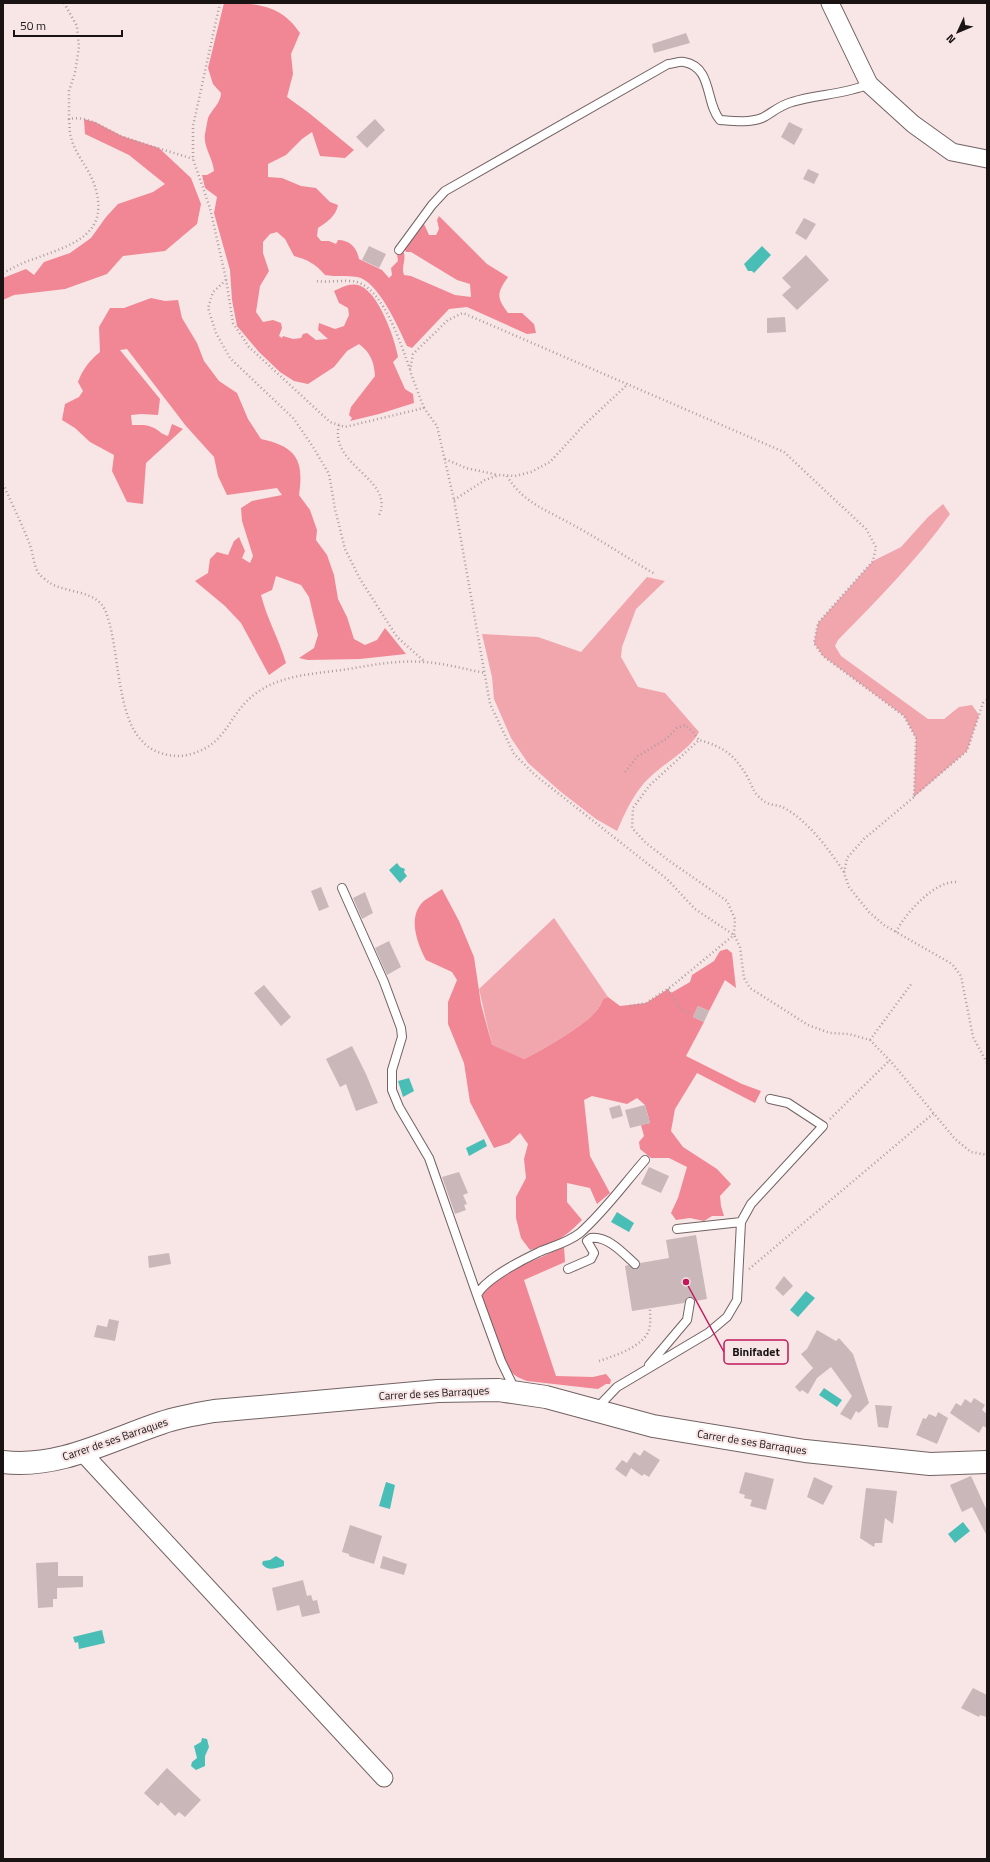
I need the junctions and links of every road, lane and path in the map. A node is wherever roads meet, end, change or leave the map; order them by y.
1 (64, 3) edge
2 (220, 3) edge
3 (830, 3) edge
4 (869, 84) junction
5 (69, 119) junction
6 (193, 159) junction
7 (987, 159) edge
8 (399, 250) dead end
9 (3, 273) edge
10 (226, 280) junction
11 (317, 281) dead end
12 (410, 371) junction
13 (628, 384) junction
14 (424, 408) junction
15 (339, 425) junction
16 (445, 459) junction
17 (499, 476) junction
18 (507, 476) junction
19 (3, 484) edge
20 (454, 500) junction
21 (378, 516) dead end
22 (655, 574) dead end
23 (424, 662) junction
24 (484, 673) junction
25 (987, 700) edge
26 (699, 740) junction
27 (625, 772) dead end
28 (914, 797) junction
29 (844, 873) junction
30 (956, 882) dead end
31 (342, 888) dead end
32 (896, 932) junction
33 (734, 935) junction
34 (912, 983) dead end
35 (668, 989) junction
36 (630, 1006) dead end
37 (689, 1014) dead end
38 (870, 1040) junction
39 (890, 1060) junction
40 (987, 1063) edge
41 (770, 1099) dead end
42 (934, 1113) junction
43 (823, 1126) junction
44 (987, 1155) edge
45 (645, 1160) dead end
46 (741, 1222) junction
47 (677, 1229) dead end
48 (635, 1264) dead end
49 (568, 1269) dead end
50 (738, 1279) junction
51 (477, 1295) junction
52 (690, 1302) dead end
53 (650, 1308) dead end
54 (599, 1361) dead end
55 (643, 1372) junction
56 (516, 1393) junction
57 (595, 1410) junction
58 (82, 1452) junction
59 (3, 1462) edge
60 (987, 1462) edge
61 (384, 1778) dead end

1 - 5 path
2 - 6 path
3 - 4 street
4 - 7 street
4 - 8 lane
5 - 6 path
5 - 9 path
6 - 10 path
10 - 15 path
10 - 23 path
11 - 12 path
12 - 13 path
12 - 14 path
13 - 18 path
13 - 28 path
14 - 15 path
14 - 16 path
15 - 21 path
16 - 17 path
16 - 20 path
17 - 18 path
17 - 20 path
18 - 22 path
19 - 23 path
20 - 24 path
23 - 24 path
24 - 33 path
25 - 28 path
26 - 27 path
26 - 29 path
26 - 33 path
28 - 29 path
29 - 32 path
30 - 32 path
31 - 51 lane
32 - 40 path
33 - 35 path
33 - 38 path
34 - 38 path
35 - 36 path
35 - 37 path
38 - 39 path
39 - 42 path
39 - 43 path
41 - 43 lane
42 - 44 path
42 - 50 path
43 - 46 lane
45 - 51 lane
46 - 47 lane
46 - 50 lane
48 - 49 lane
50 - 55 lane
51 - 56 lane
52 - 55 lane
53 - 54 path
55 - 57 lane
56 - 57 main road, Carrer de ses Barraques
56 - 58 main road, Carrer de ses Barraques
57 - 60 main road, Carrer de ses Barraques
58 - 59 main road, Carrer de ses Barraques
58 - 61 street

